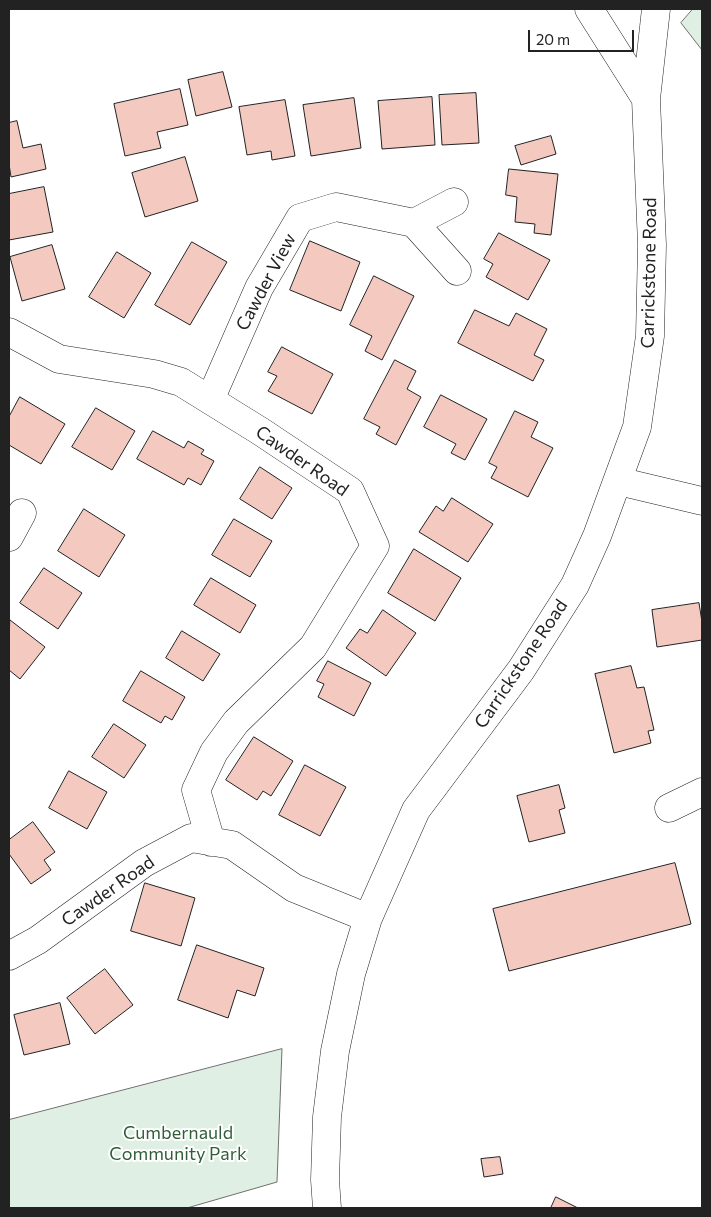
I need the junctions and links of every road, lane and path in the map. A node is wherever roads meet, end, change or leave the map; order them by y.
1 (589, 9) edge
2 (656, 9) edge
3 (646, 99) junction
4 (454, 202) dead end
5 (414, 222) junction
6 (457, 271) dead end
7 (9, 332) edge
8 (210, 400) junction
9 (618, 482) junction
10 (702, 501) edge
11 (22, 514) dead end
12 (9, 537) edge
13 (702, 792) edge
14 (669, 808) dead end
15 (211, 842) junction
16 (368, 918) junction
17 (9, 956) edge
18 (327, 1208) edge

1 - 3 street, Carrickstone Road
2 - 3 street, Carrickstone Road
3 - 9 street, Carrickstone Road
4 - 5 street
5 - 6 street
5 - 8 street, Cawder View
7 - 8 street, Cawder Road
8 - 15 street, Cawder Road
9 - 10 street
9 - 16 street, Carrickstone Road
11 - 12 street
13 - 14 street
15 - 16 street, Cawder Road
15 - 17 street, Cawder Road
16 - 18 street, Carrickstone Road

